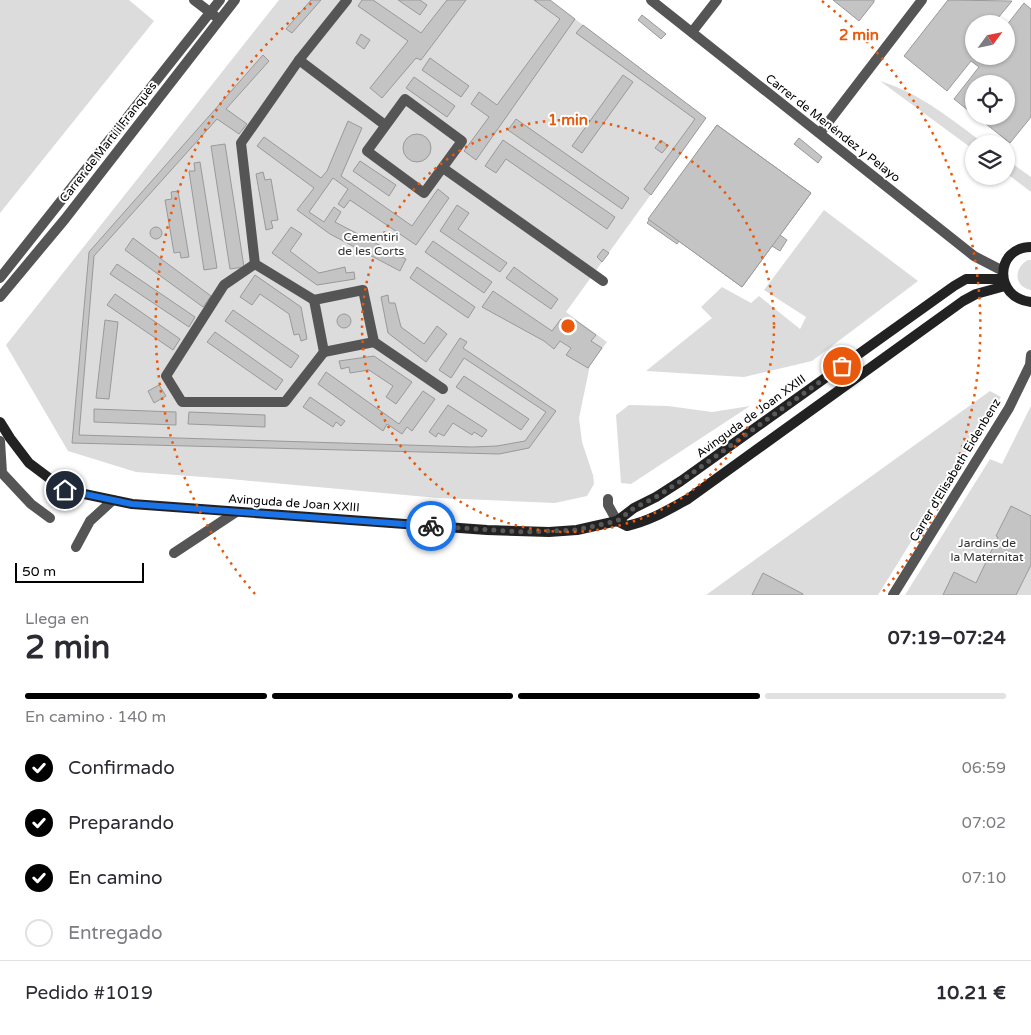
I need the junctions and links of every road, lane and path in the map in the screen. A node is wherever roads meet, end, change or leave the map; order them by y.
1 (194, 0) edge
2 (220, 0) edge
3 (235, 0) edge
4 (347, 0) edge
5 (651, 0) edge
6 (717, 0) edge
7 (922, 0) edge
8 (210, 13) junction
9 (220, 20) junction
10 (692, 32) junction
11 (299, 60) junction
12 (385, 125) junction
13 (820, 133) junction
14 (442, 168) junction
15 (1031, 247) edge
16 (255, 264) junction
17 (0, 278) edge
18 (1004, 279) junction
19 (604, 281) dead end
20 (0, 297) edge
21 (314, 300) junction
22 (1031, 302) edge
23 (374, 342) junction
24 (324, 352) junction
25 (1031, 355) edge
26 (443, 389) dead end
27 (0, 422) edge
28 (0, 441) edge
29 (608, 499) dead end
30 (113, 500) junction
31 (236, 512) junction
32 (50, 518) dead end
33 (617, 521) junction
34 (76, 547) dead end
35 (174, 553) dead end
36 (893, 595) edge

1 - 8 street
2 - 8 street, Carrer de Martí i Franquès
3 - 9 street, Carrer de Martí i Franquès
4 - 11 street
5 - 10 street, Carrer de Menéndez y Pelayo
6 - 10 street
7 - 13 street
8 - 9 street
8 - 17 street, Carrer de Martí i Franquès
9 - 20 street, Carrer de Martí i Franquès
10 - 13 street, Carrer de Menéndez y Pelayo
11 - 12 street
11 - 16 street
12 - 14 street
12 - 14 street
13 - 18 street, Carrer de Menéndez y Pelayo
14 - 19 street
15 - 18 street
16 - 21 street
16 - 24 street
18 - 22 street
18 - 33 street, Avinguda de Joan XXIII
18 - 33 street, Avinguda de Joan XXIII
21 - 23 street
21 - 24 street
23 - 24 street
23 - 26 street
25 - 36 street, Carrer d'Elisabeth Eidenbenz
27 - 30 street, Avinguda de Joan XXIII
28 - 32 street
29 - 33 street
30 - 31 street, Avinguda de Joan XXIII
30 - 34 street
31 - 33 street, Avinguda de Joan XXIII
31 - 35 street

